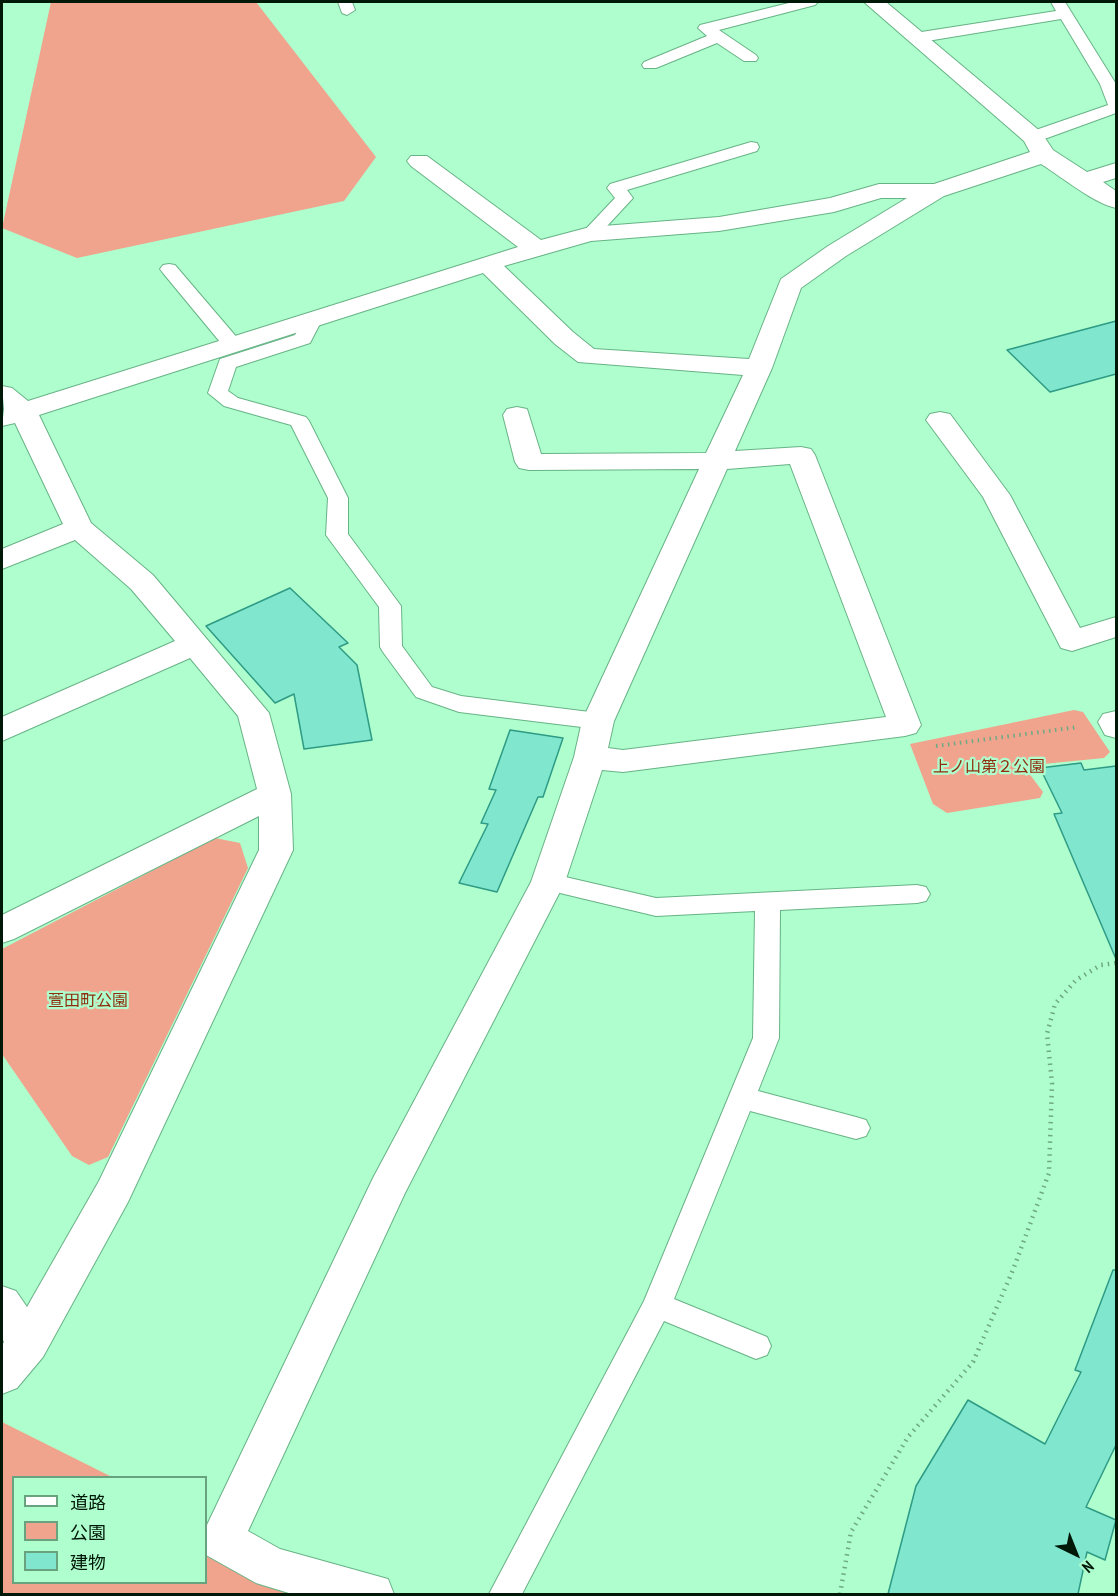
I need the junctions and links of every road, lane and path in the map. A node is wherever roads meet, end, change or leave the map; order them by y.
1 (810, 2) edge
2 (874, 2) edge
3 (1062, 8) edge
4 (718, 36) junction
5 (915, 38) junction
6 (750, 58) dead end
7 (650, 65) dead end
8 (1116, 107) edge
9 (1039, 146) junction
10 (751, 147) dead end
11 (419, 161) dead end
12 (1116, 170) edge
13 (1082, 181) junction
14 (936, 191) junction
15 (1116, 201) edge
16 (590, 234) junction
17 (537, 249) junction
18 (487, 263) junction
19 (169, 269) dead end
20 (314, 318) junction
21 (232, 344) junction
22 (759, 368) junction
23 (9, 408) edge
24 (517, 415) dead end
25 (940, 420) dead end
26 (716, 461) junction
27 (79, 528) junction
28 (2, 560) edge
29 (1116, 627) edge
30 (195, 644) junction
31 (598, 721) junction
32 (1116, 724) edge
33 (904, 725) junction
34 (2, 730) edge
35 (590, 757) junction
36 (275, 794) junction
37 (548, 882) junction
38 (917, 894) dead end
39 (768, 902) junction
40 (2, 930) edge
41 (1116, 963) edge
42 (742, 1098) junction
43 (856, 1128) dead end
44 (2, 1303) edge
45 (657, 1305) junction
46 (28, 1344) junction
47 (756, 1346) dead end
48 (2, 1375) edge
49 (372, 1594) edge
50 (505, 1594) edge
51 (840, 1594) edge

1 - 4 lane
2 - 5 street
3 - 5 lane
3 - 8 lane
4 - 6 lane
4 - 7 lane
5 - 9 street
8 - 9 lane
9 - 13 street
9 - 14 street
10 - 16 lane
11 - 17 street
12 - 13 street
13 - 15 street
14 - 16 street
14 - 22 street
16 - 17 street
17 - 18 street
18 - 20 street
18 - 22 street
19 - 21 lane
20 - 21 street
20 - 31 lane
21 - 23 street
22 - 26 street
23 - 27 street
24 - 26 street
25 - 29 street
26 - 31 street
26 - 33 street
27 - 28 street
27 - 30 street
30 - 34 street
30 - 36 street
31 - 35 street
32 - 33 path
33 - 35 street
35 - 37 street
36 - 40 street
36 - 46 street
37 - 39 lane
37 - 49 street
38 - 39 lane
39 - 42 lane
41 - 51 path
42 - 43 lane
42 - 45 lane
44 - 46 street
45 - 47 lane
45 - 50 lane
46 - 48 street

